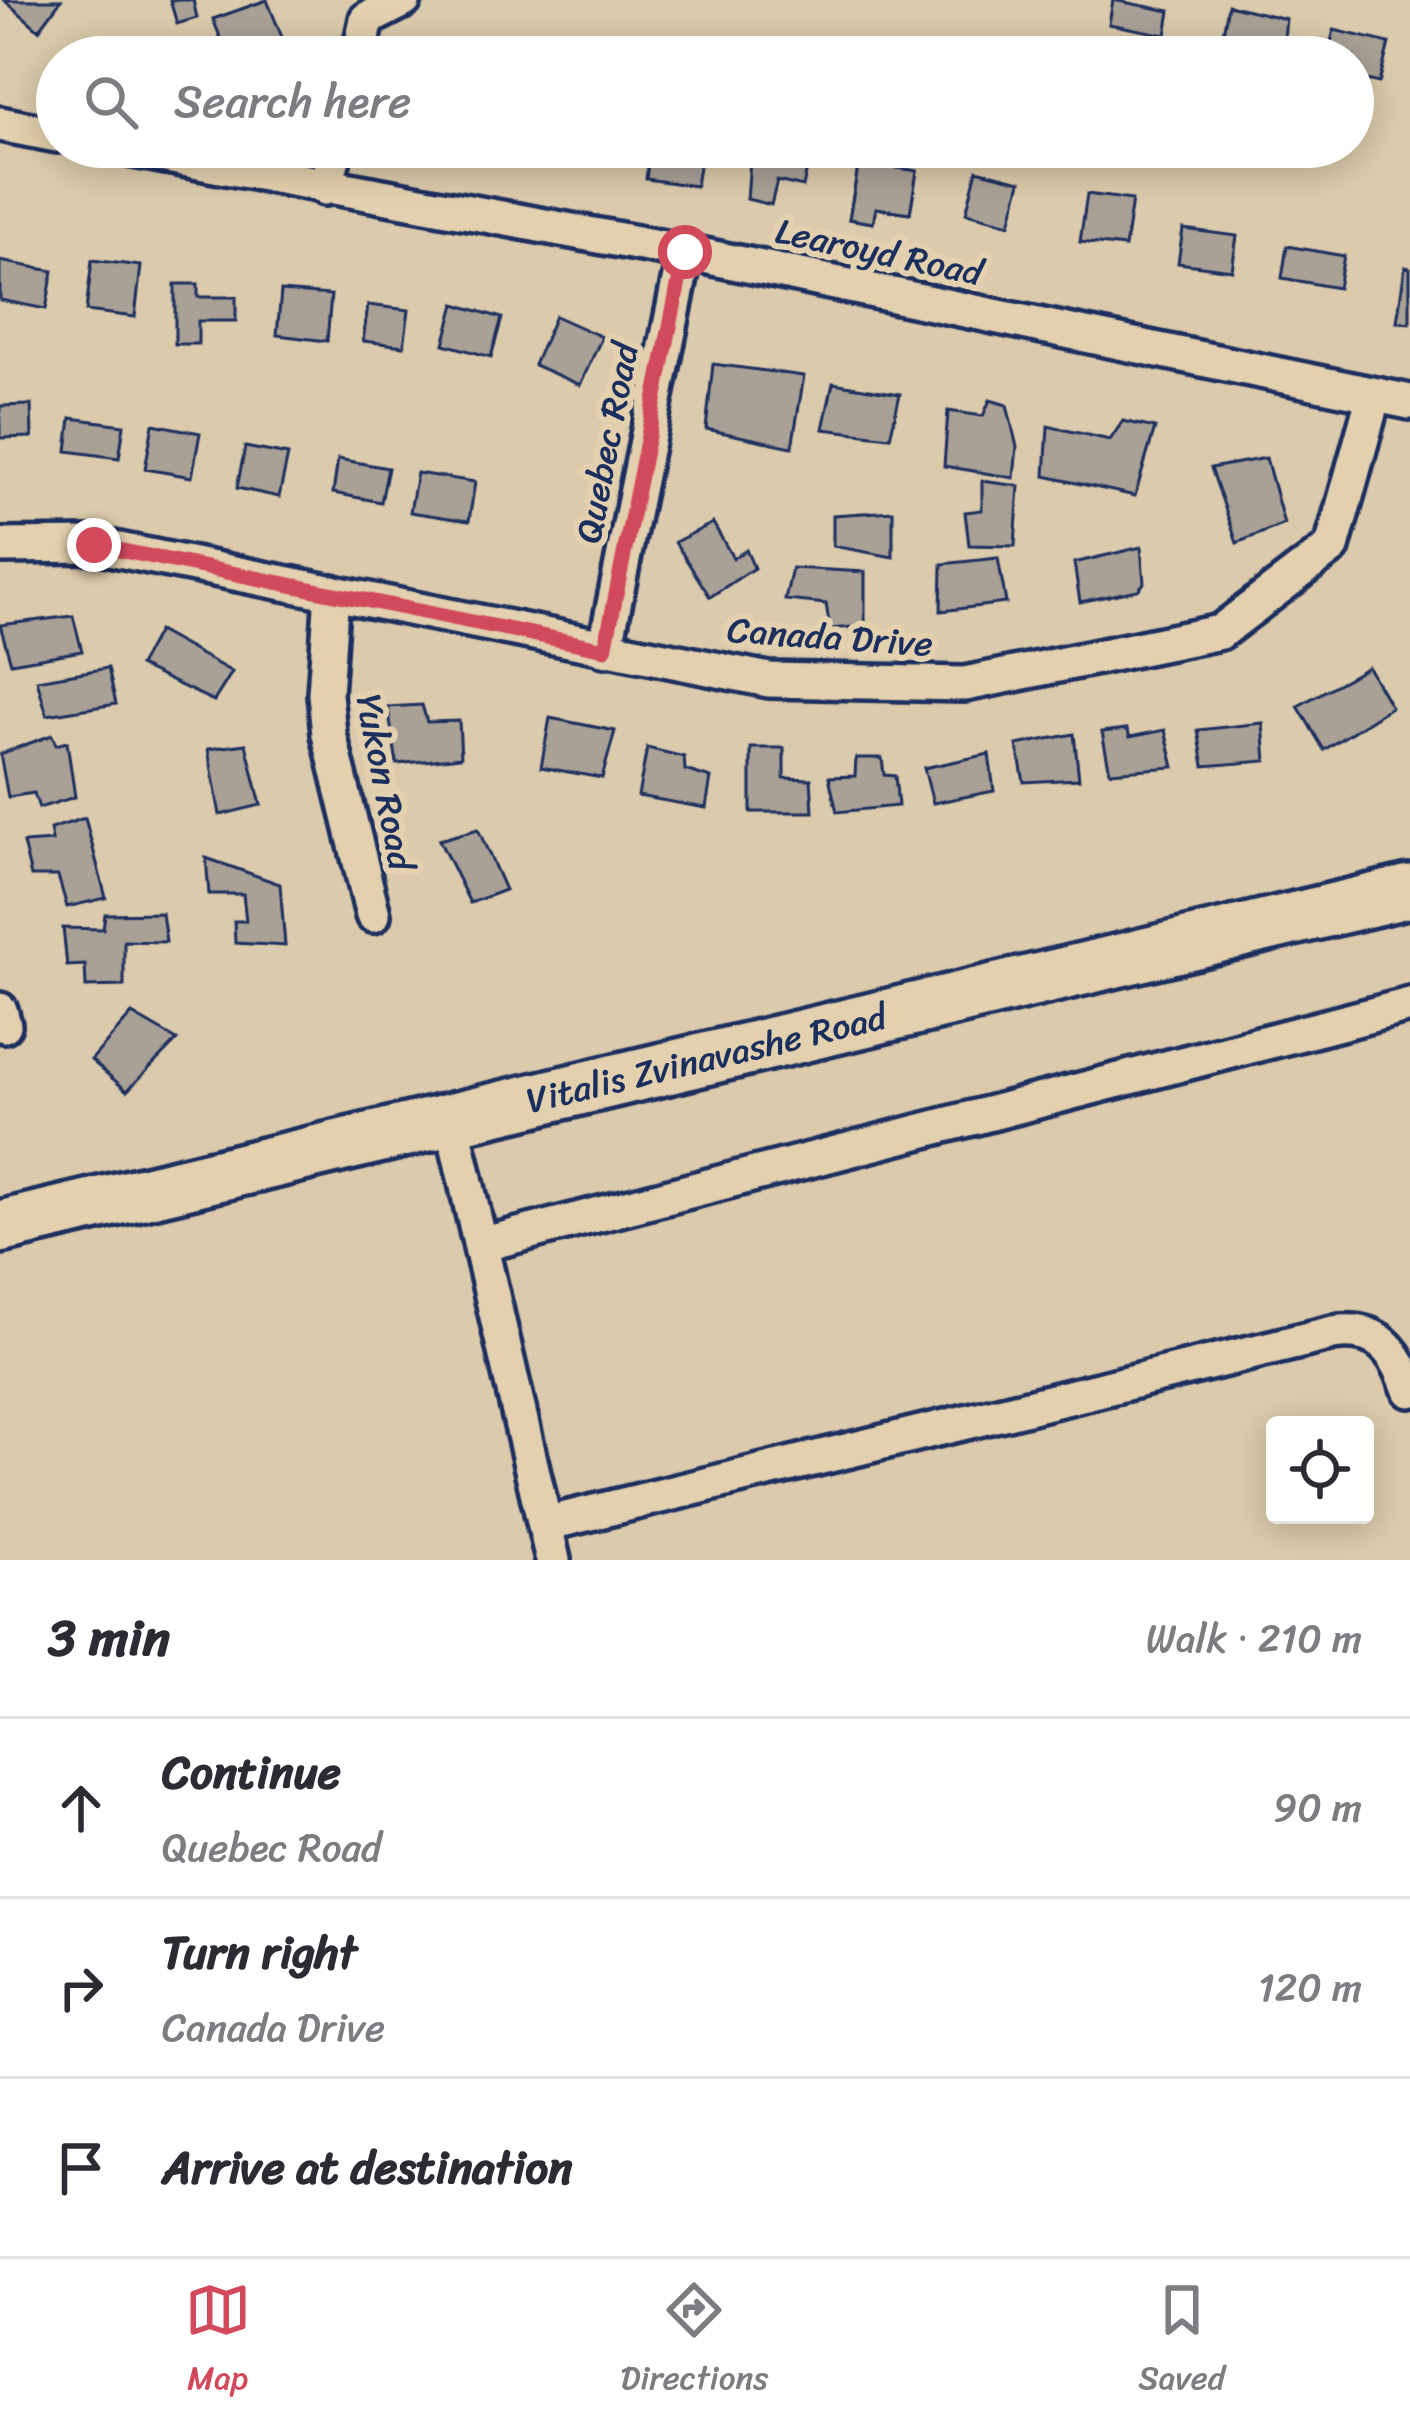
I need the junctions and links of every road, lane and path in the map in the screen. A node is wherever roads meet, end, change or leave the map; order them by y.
1 (404, 0) edge
2 (364, 9) edge
3 (0, 124) edge
4 (36, 131) edge
5 (224, 168) edge
6 (330, 168) edge
7 (325, 188) junction
8 (685, 252) junction
9 (1374, 395) junction
10 (1410, 402) edge
11 (0, 546) edge
12 (332, 592) junction
13 (605, 649) junction
14 (1410, 891) edge
15 (373, 915) dead end
16 (1410, 1006) edge
17 (451, 1117) junction
18 (0, 1227) edge
19 (484, 1244) junction
20 (1410, 1390) edge
21 (545, 1524) junction
22 (553, 1560) edge

1 - 2 street
3 - 4 street
5 - 7 street, Learoyd Road
6 - 7 street
7 - 8 street, Learoyd Road
8 - 9 street, Learoyd Road
8 - 13 street, Quebec Road
9 - 10 street, Learoyd Road
9 - 13 street, Canada Drive
11 - 12 street, Canada Drive
12 - 13 street, Canada Drive
12 - 15 street, Yukon Road
14 - 17 main road, Vitalis Zvinavashe Road
16 - 19 street
17 - 18 main road, Vitalis Zvinavashe Road
17 - 19 street
19 - 21 street
20 - 21 street
21 - 22 street

